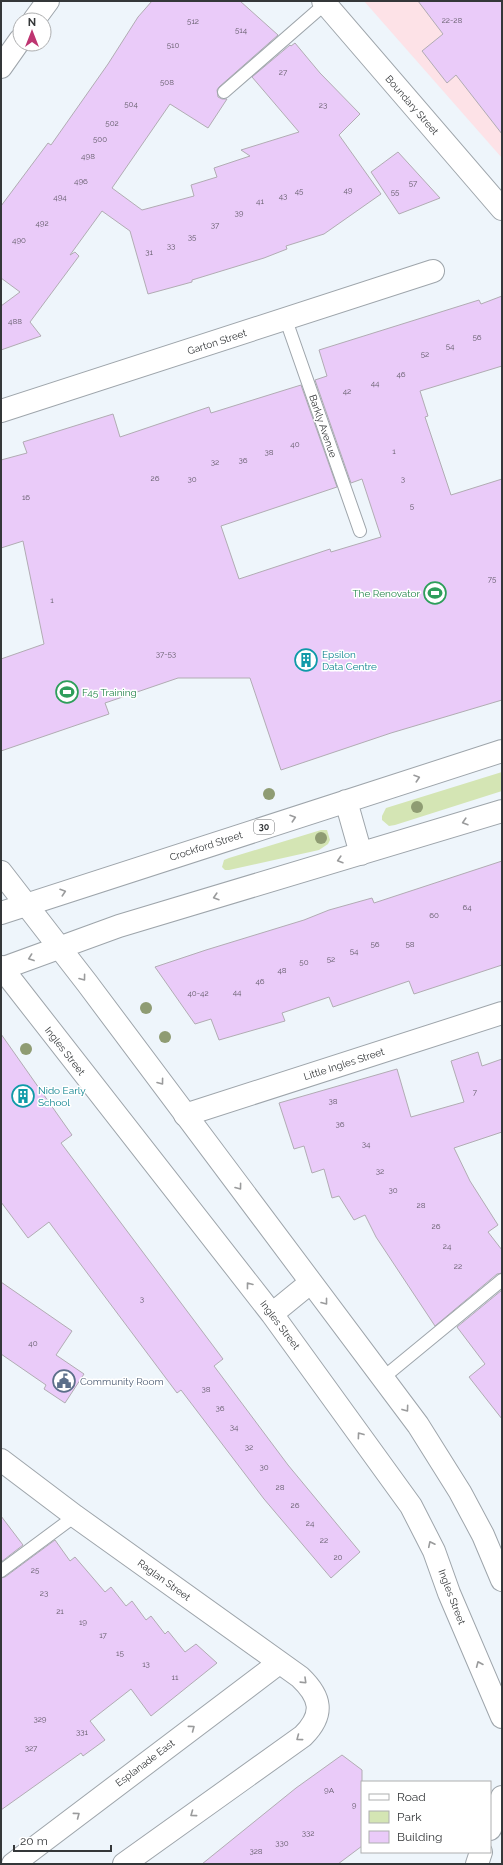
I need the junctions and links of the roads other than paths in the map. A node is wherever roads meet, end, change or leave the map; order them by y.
1 (48, 1) edge
2 (324, 3) edge
3 (40, 12) edge
4 (12, 51) edge
5 (1, 67) edge
6 (224, 92) dead end
7 (502, 209) edge
8 (433, 271) dead end
9 (286, 320) junction
10 (1, 411) edge
11 (360, 532) dead end
12 (502, 751) edge
13 (346, 801) junction
14 (502, 811) edge
15 (361, 854) junction
16 (1, 872) edge
17 (26, 905) junction
18 (1, 913) edge
19 (60, 947) junction
20 (1, 968) edge
21 (502, 1013) edge
22 (185, 1115) junction
23 (502, 1280) edge
24 (310, 1283) junction
25 (272, 1314) junction
26 (384, 1377) junction
27 (1, 1460) edge
28 (75, 1516) junction
29 (492, 1538) edge
30 (1, 1571) edge
31 (502, 1580) edge
32 (279, 1663) junction
33 (502, 1717) edge
34 (502, 1797) edge
35 (491, 1826) edge
36 (482, 1853) edge
37 (13, 1864) edge
38 (124, 1864) edge
39 (477, 1864) edge

1 - 3 street
2 - 6 lane
2 - 7 street, Boundary Street
4 - 5 street
8 - 9 street, Garton Street
9 - 10 street, Garton Street
9 - 11 lane, Barkly Avenue
13 -> 12 street, Crockford Street / 30
13 - 15 street
17 -> 13 street, Crockford Street / 30
14 -> 15 street
15 -> 19 street
16 - 17 street
17 - 18 street, Crockford Street / 30
17 - 19 street
19 -> 20 street
19 -> 22 street
25 -> 20 street, Ingles Street
21 - 22 street, Little Ingles Street
22 -> 24 street
23 - 26 lane
24 - 25 street
24 -> 26 street
33 -> 25 street, Ingles Street
26 -> 29 street
27 - 28 street, Raglan Street
28 - 30 lane
28 - 32 street, Raglan Street
29 - 31 street
37 -> 32 street, Esplanade East
32 -> 38 street, Raglan Street
34 - 35 street
36 - 39 street

